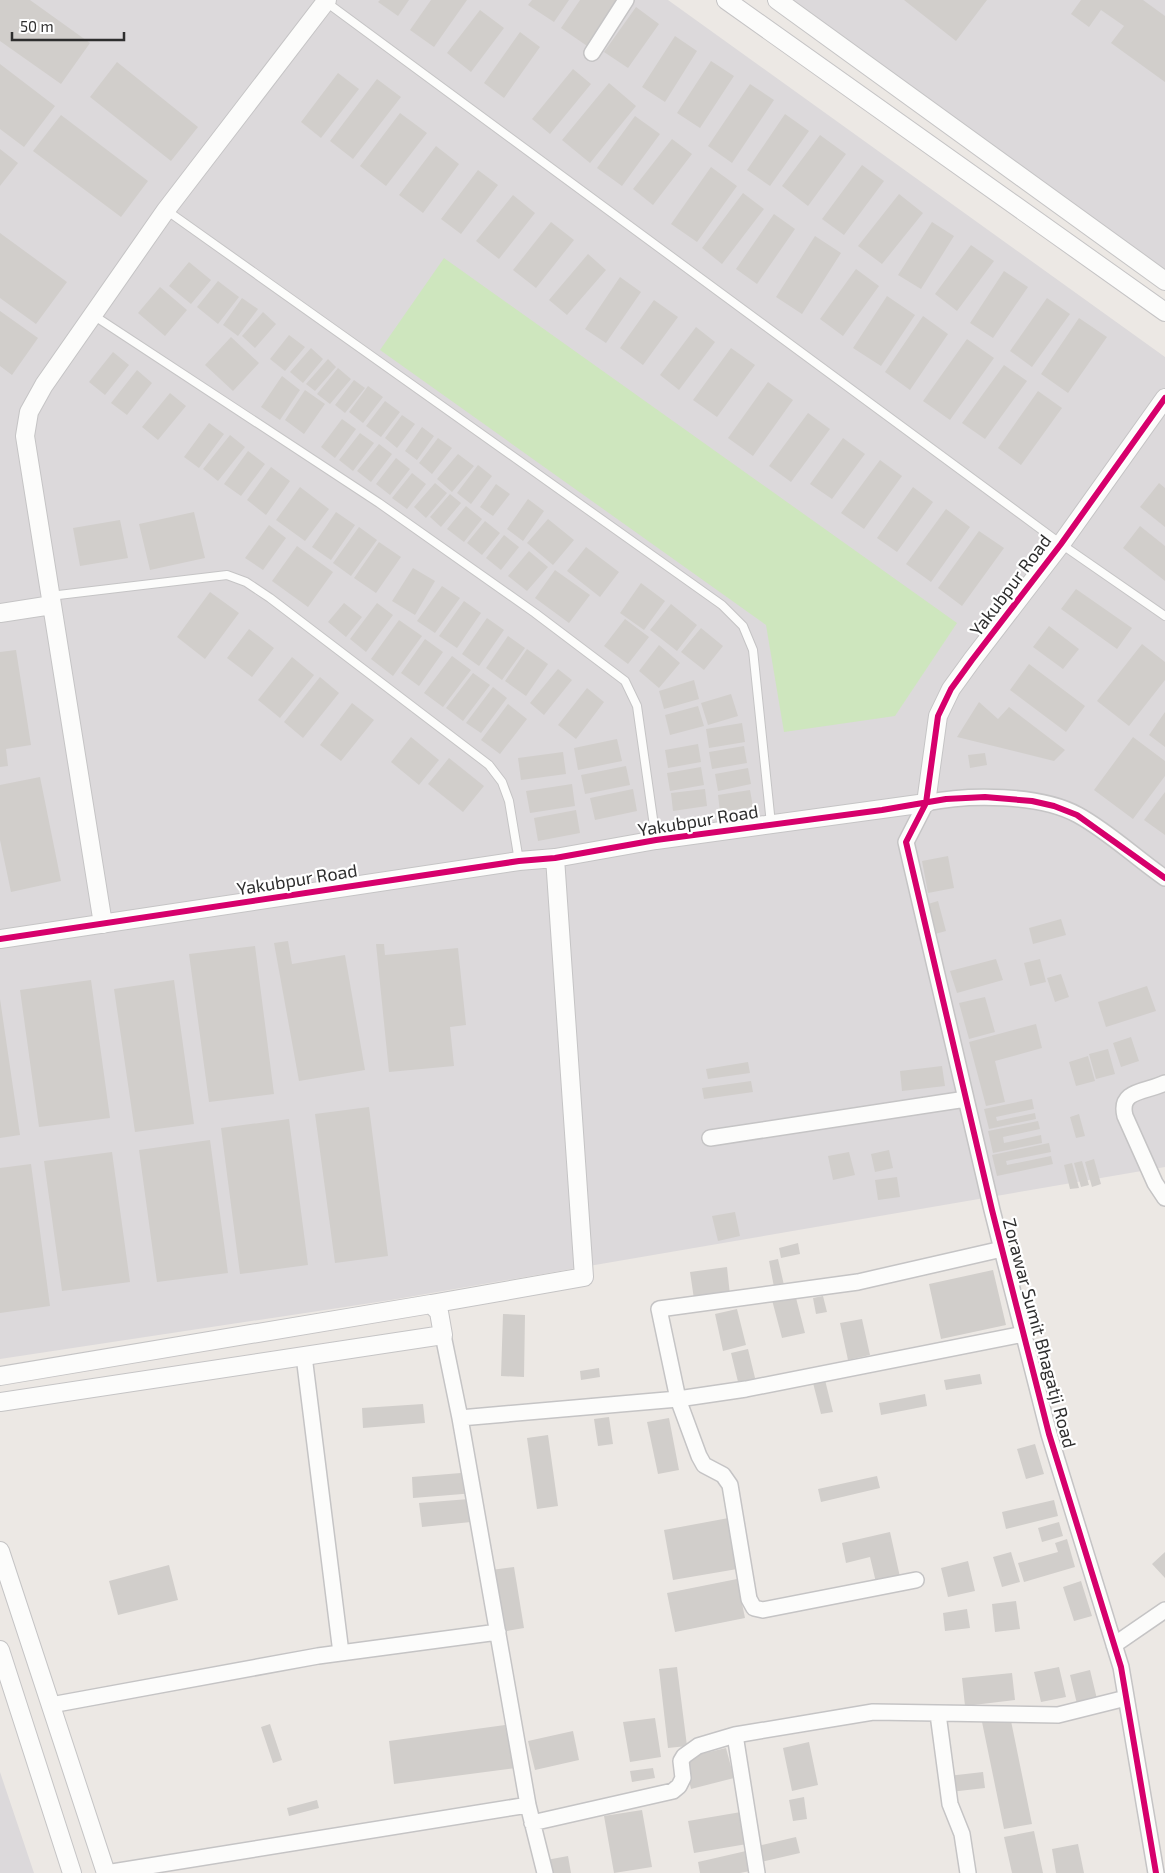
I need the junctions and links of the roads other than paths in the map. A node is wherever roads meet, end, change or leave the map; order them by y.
1 (626, 0) edge
2 (726, 0) edge
3 (776, 0) edge
4 (327, 1) edge
5 (592, 53) dead end
6 (166, 210) junction
7 (1165, 282) edge
8 (1165, 312) edge
9 (93, 315) junction
10 (1165, 398) edge
11 (1061, 544) junction
12 (51, 601) junction
13 (0, 613) edge
14 (1165, 616) edge
15 (926, 803) junction
16 (771, 824) junction
17 (656, 840) junction
18 (555, 858) junction
19 (519, 861) junction
20 (1165, 878) edge
21 (103, 924) junction
22 (0, 938) edge
23 (1165, 1083) edge
24 (966, 1099) junction
25 (710, 1138) dead end
26 (1165, 1198) edge
27 (1002, 1249) junction
28 (431, 1304) junction
29 (1024, 1334) junction
30 (443, 1335) junction
31 (304, 1356) junction
32 (0, 1376) edge
33 (678, 1399) junction
34 (0, 1402) edge
35 (460, 1418) junction
36 (0, 1551) edge
37 (916, 1580) dead end
38 (1165, 1610) edge
39 (498, 1632) junction
40 (1114, 1645) junction
41 (0, 1650) edge
42 (341, 1653) junction
43 (1126, 1698) junction
44 (51, 1705) junction
45 (938, 1714) junction
46 (735, 1735) junction
47 (528, 1805) junction
48 (532, 1823) junction
49 (72, 1873) edge
50 (106, 1873) edge
51 (545, 1873) edge
52 (757, 1873) edge
53 (968, 1873) edge
54 (1156, 1873) edge

1 - 5 street
2 - 8 street
3 - 7 street
4 - 6 street
4 - 11 lane
6 - 9 street
6 - 16 lane
9 - 12 street
9 - 17 lane
10 - 11 street, Yakubpur Road
11 - 14 lane
11 - 15 street, Yakubpur Road
12 - 13 street
12 - 19 lane
12 - 21 street
15 - 16 street, Yakubpur Road
15 - 20 street
15 - 24 street, Zorawar Sumit Bhagatji Road
16 - 17 street, Yakubpur Road
17 - 18 street, Yakubpur Road
18 - 19 street, Yakubpur Road
18 - 28 street
19 - 21 street, Yakubpur Road
21 - 22 street, Yakubpur Road
23 - 26 street
24 - 25 street
24 - 27 street, Zorawar Sumit Bhagatji Road
27 - 29 street, Zorawar Sumit Bhagatji Road
27 - 33 street
28 - 30 street
28 - 32 street
29 - 33 street
29 - 40 street, Zorawar Sumit Bhagatji Road
30 - 31 street
30 - 35 street
31 - 34 street
31 - 42 street
33 - 35 street
33 - 37 street
35 - 39 street
36 - 44 street
38 - 40 street
39 - 42 street
39 - 47 street
40 - 43 street, Zorawar Sumit Bhagatji Road
41 - 49 street
42 - 44 street
43 - 45 street
43 - 54 street, Zorawar Sumit Bhagatji Road
44 - 50 street
45 - 46 street
45 - 53 street
46 - 48 street
46 - 52 street
47 - 48 street
47 - 50 street
48 - 51 street

